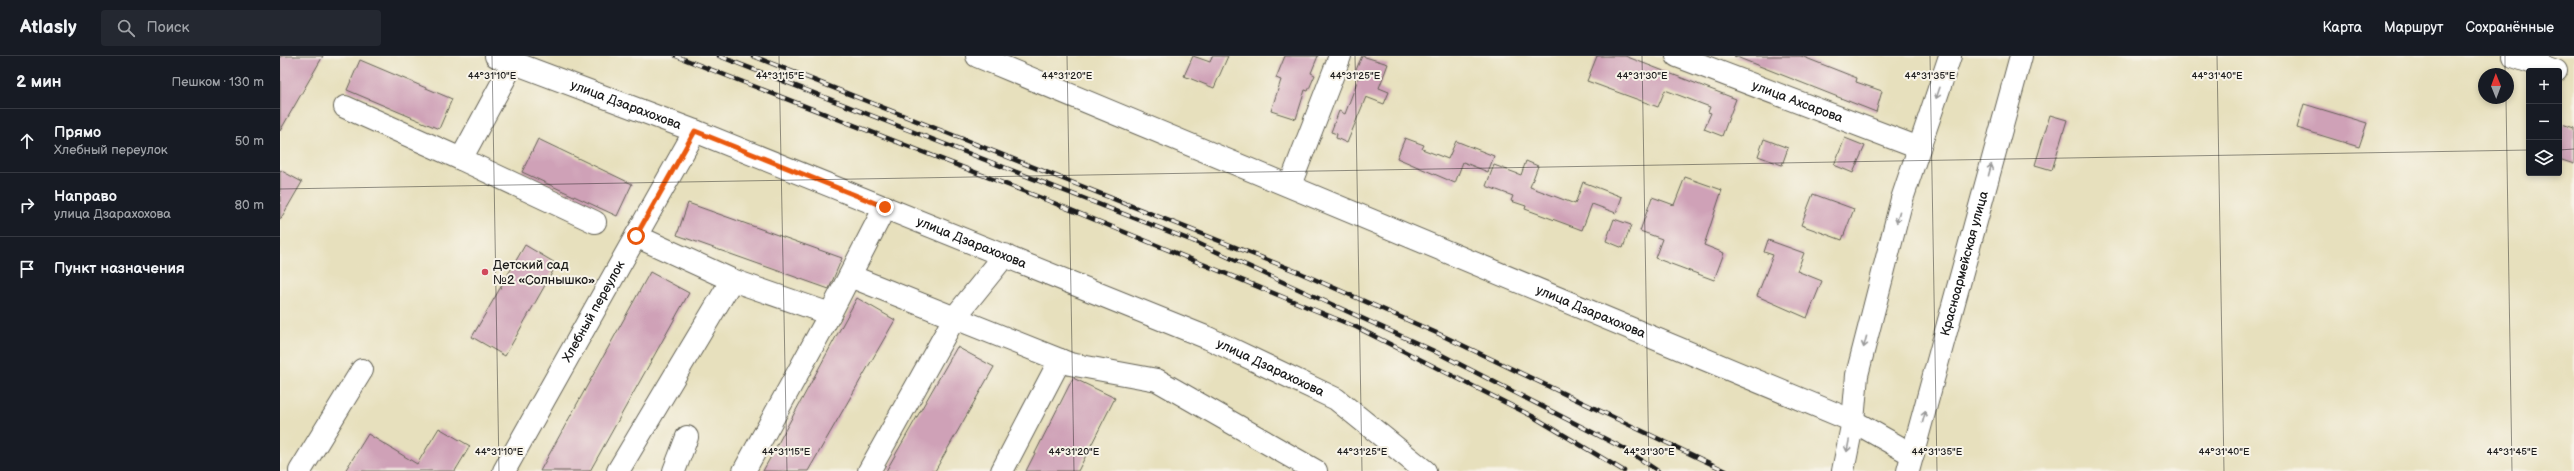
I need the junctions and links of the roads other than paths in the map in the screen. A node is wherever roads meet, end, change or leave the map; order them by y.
1 (977, 56) edge
2 (1340, 56) edge
3 (1676, 56) edge
4 (1950, 56) edge
5 (2021, 56) edge
6 (2513, 56) edge
7 (505, 59) edge
8 (2547, 68) edge
9 (2562, 73) edge
10 (2574, 77) edge
11 (344, 106) dead end
12 (695, 131) junction
13 (1919, 148) junction
14 (461, 159) junction
15 (1290, 185) junction
16 (885, 207) junction
17 (595, 222) dead end
18 (636, 236) junction
19 (1004, 255) junction
20 (850, 276) junction
21 (732, 280) junction
22 (830, 314) junction
23 (955, 317) junction
24 (1060, 360) junction
25 (362, 370) dead end
26 (1853, 421) junction
27 (687, 437) dead end
28 (1911, 463) edge
29 (1414, 467) edge
30 (300, 471) edge
31 (504, 471) edge
32 (618, 471) edge
33 (674, 471) edge
34 (744, 471) edge
35 (868, 471) edge
36 (1002, 471) edge
37 (1316, 471) edge
38 (1844, 471) edge

1 - 15 street, улица Дзарахохова
2 - 15 street
3 - 13 street, улица Ахсарова
4 -> 13 street
28 -> 5 street, Красноармейская улица
6 - 8 street
7 - 12 street, улица Дзарахохова
7 - 14 street
9 - 10 street
11 - 14 street
12 - 16 street, улица Дзарахохова
12 - 18 street, Хлебный переулок
13 -> 26 street
14 - 17 street
15 - 26 street, улица Дзарахохова
16 - 19 street, улица Дзарахохова
16 - 20 street
18 - 21 street
18 - 31 street, Хлебный переулок
19 - 23 street
19 - 29 street, улица Дзарахохова
20 - 22 street
20 - 23 street
21 - 22 street
21 - 32 street
22 - 34 street
23 - 24 street
23 - 35 street
24 - 36 street
24 - 37 street
25 - 30 street
26 - 28 street, улица Дзарахохова
26 -> 38 street
27 - 33 street

